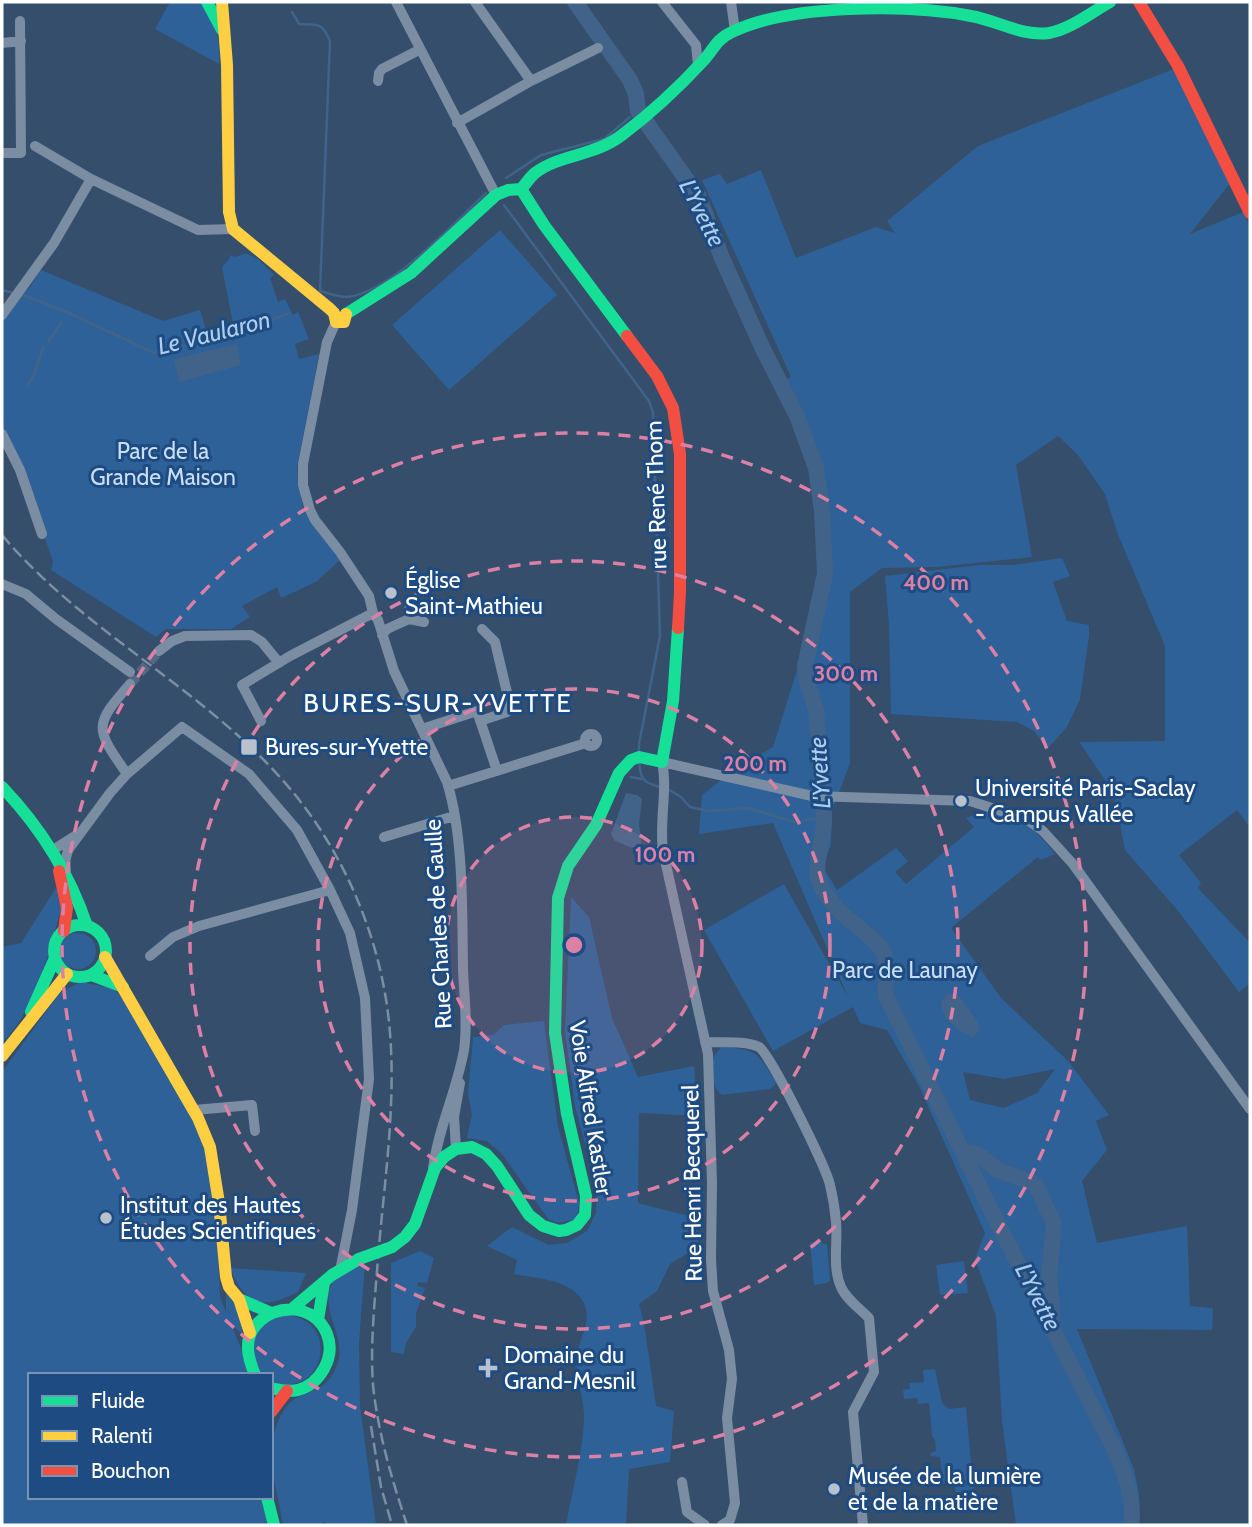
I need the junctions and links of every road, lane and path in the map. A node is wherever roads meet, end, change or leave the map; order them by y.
1 (207, 2) edge
2 (222, 2) edge
3 (396, 2) edge
4 (475, 2) edge
5 (662, 2) edge
6 (731, 2) edge
7 (1110, 2) edge
8 (1139, 2) edge
9 (20, 21) dead end
10 (734, 31) junction
11 (226, 36) junction
12 (21, 41) junction
13 (2, 43) edge
14 (696, 45) junction
15 (711, 47) junction
16 (598, 48) dead end
17 (419, 50) junction
18 (698, 65) junction
19 (378, 81) dead end
20 (531, 81) junction
21 (457, 123) junction
22 (35, 146) dead end
23 (2, 153) edge
24 (91, 180) junction
25 (521, 189) junction
26 (496, 195) junction
27 (1250, 213) edge
28 (233, 229) junction
29 (2, 315) edge
30 (339, 316) junction
31 (2, 434) edge
32 (42, 534) dead end
33 (2, 584) edge
34 (410, 601) dead end
35 (373, 613) junction
36 (409, 619) junction
37 (424, 622) dead end
38 (482, 629) dead end
39 (382, 635) junction
40 (159, 650) tunnel mouth
41 (279, 663) junction
42 (130, 672) dead end
43 (130, 684) tunnel mouth
44 (479, 716) junction
45 (261, 721) dead end
46 (422, 729) junction
47 (586, 743) dead end
48 (662, 762) junction
49 (497, 771) junction
50 (127, 774) junction
51 (447, 784) junction
52 (2, 787) edge
53 (454, 816) junction
54 (79, 834) junction
55 (384, 837) dead end
56 (59, 861) junction
57 (330, 890) junction
58 (87, 926) junction
59 (64, 931) junction
60 (150, 956) dead end
61 (105, 957) junction
62 (55, 958) junction
63 (67, 974) junction
64 (91, 975) junction
65 (124, 988) junction
66 (28, 1025) junction
67 (705, 1042) junction
68 (2, 1056) edge
69 (461, 1065) junction
70 (1250, 1109) edge
71 (194, 1110) junction
72 (255, 1131) dead end
73 (456, 1149) junction
74 (433, 1170) junction
75 (341, 1266) junction
76 (324, 1283) junction
77 (239, 1299) junction
78 (293, 1308) junction
79 (269, 1312) junction
80 (318, 1320) junction
81 (250, 1334) junction
82 (254, 1373) edge
83 (273, 1388) edge
84 (287, 1391) junction
85 (273, 1409) edge
86 (682, 1482) dead end
87 (268, 1499) edge
88 (274, 1525) edge
89 (705, 1525) edge
90 (722, 1525) edge
91 (863, 1525) edge

1 - 11 main road
2 - 11 main road
3 - 17 street
4 - 20 street
5 - 14 street
6 - 10 street
7 - 10 main road
8 - 27 main road
9 - 12 street
10 - 15 main road
11 - 28 main road
12 - 13 street
12 - 23 street
14 - 15 street
14 - 18 street
15 - 18 main road
16 - 20 street
17 - 19 street
17 - 21 street
18 - 25 main road
20 - 21 street
21 - 26 street
22 - 24 street
24 - 28 street
24 - 29 street
25 - 26 main road
25 - 48 main road, rue René Thom
26 - 30 main road
28 - 30 main road
30 - 35 street
31 - 32 street
33 - 42 street
34 - 36 street
35 - 39 street
35 - 41 street
36 - 37 street
36 - 39 street
38 - 44 street
39 - 46 street
40 - 41 street
41 - 45 street
43 - 50 street
44 - 46 street
44 - 49 street
46 - 51 street, Rue Charles de Gaulle
47 - 49 street
48 - 67 street, Rue Henri Becquerel
48 - 70 street
48 - 73 main road, Voie Alfred Kastler
49 - 51 street
50 - 54 street
50 - 57 street
51 - 53 street, Rue Charles de Gaulle
52 - 56 main road
53 - 55 street
53 - 69 street, Rue Charles de Gaulle
54 - 56 street
54 - 56 street
56 - 58 main road
56 - 59 main road
57 - 60 street
57 - 75 street
58 - 59 main road
58 - 61 main road
59 - 62 main road
61 - 64 main road
61 - 65 main road
62 - 63 main road
62 - 66 main road
63 - 64 main road
63 - 66 main road
64 - 65 main road
65 - 71 main road
66 - 68 main road
67 - 90 street, Rue Henri Becquerel
67 - 91 street
69 - 73 street, Rue Charles de Gaulle
69 - 74 street, Rue Charles de Gaulle
71 - 72 street
71 - 77 main road
73 - 74 main road, Rue Charles de Gaulle
74 - 75 main road, Rue Charles de Gaulle, bridge
75 - 76 main road, Rue Charles de Gaulle
76 - 78 main road, Rue Charles de Gaulle
76 - 80 main road
77 - 79 main road
77 - 81 main road
78 - 79 main road
78 - 80 main road
79 - 81 main road
80 - 84 main road
81 - 82 main road
83 - 84 main road
84 - 85 main road
86 - 89 street
87 - 88 main road

